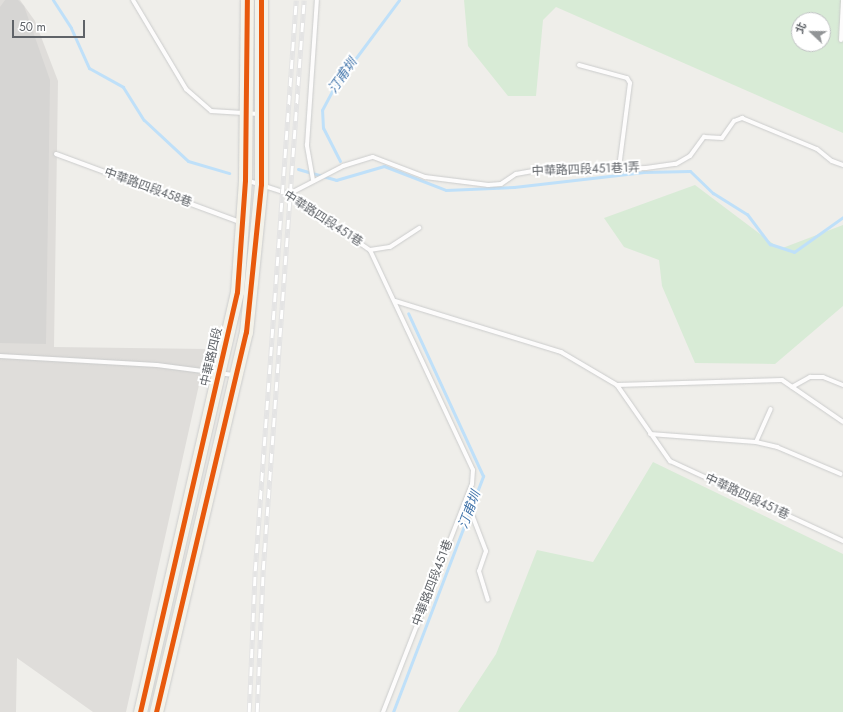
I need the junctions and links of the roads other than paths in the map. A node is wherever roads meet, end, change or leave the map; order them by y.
1 (133, 0) edge
2 (247, 0) edge
3 (261, 0) edge
4 (317, 0) edge
5 (843, 0) edge
6 (841, 40) dead end
7 (579, 65) dead end
8 (262, 114) junction
9 (245, 115) junction
10 (56, 154) dead end
11 (843, 165) edge
12 (619, 168) junction
13 (245, 180) junction
14 (313, 180) junction
15 (261, 184) junction
16 (289, 194) junction
17 (240, 222) junction
18 (419, 228) dead end
19 (370, 250) junction
20 (394, 301) junction
21 (0, 356) edge
22 (219, 372) junction
23 (235, 376) junction
24 (617, 385) junction
25 (843, 386) edge
26 (792, 387) junction
27 (771, 409) dead end
28 (843, 422) edge
29 (650, 434) junction
30 (756, 442) junction
31 (841, 474) dead end
32 (466, 498) junction
33 (843, 541) edge
34 (488, 600) dead end
35 (140, 712) edge
36 (156, 712) edge
37 (383, 712) edge

1 - 9 lane
2 - 9 main road, 中華路四段
3 - 8 main road
4 - 14 lane
5 - 6 lane
7 - 12 lane
8 - 9 lane
8 - 15 main road
9 - 13 main road, 中華路四段
10 - 17 lane, 中華路四段458巷
11 - 12 lane, 中華路四段451巷1弄
12 - 14 lane, 中華路四段451巷1弄
13 - 15 lane, 中華路四段451巷
13 - 17 main road, 中華路四段
14 - 16 lane, 中華路四段451巷1弄
15 - 16 lane, 中華路四段451巷
15 - 23 main road
16 - 19 lane, 中華路四段451巷
17 - 22 main road, 中華路四段
18 - 19 lane
19 - 20 lane, 中華路四段451巷
20 - 24 lane, 中華路四段451巷
20 - 32 lane, 中華路四段451巷
21 - 22 lane
22 - 23 lane
22 - 35 main road, 中華路四段
23 - 36 main road
24 - 26 lane
24 - 29 lane, 中華路四段451巷
25 - 26 lane
26 - 28 lane
27 - 30 lane
29 - 30 lane
29 - 33 lane, 中華路四段451巷
30 - 31 lane
32 - 34 lane
32 - 37 lane, 中華路四段451巷

